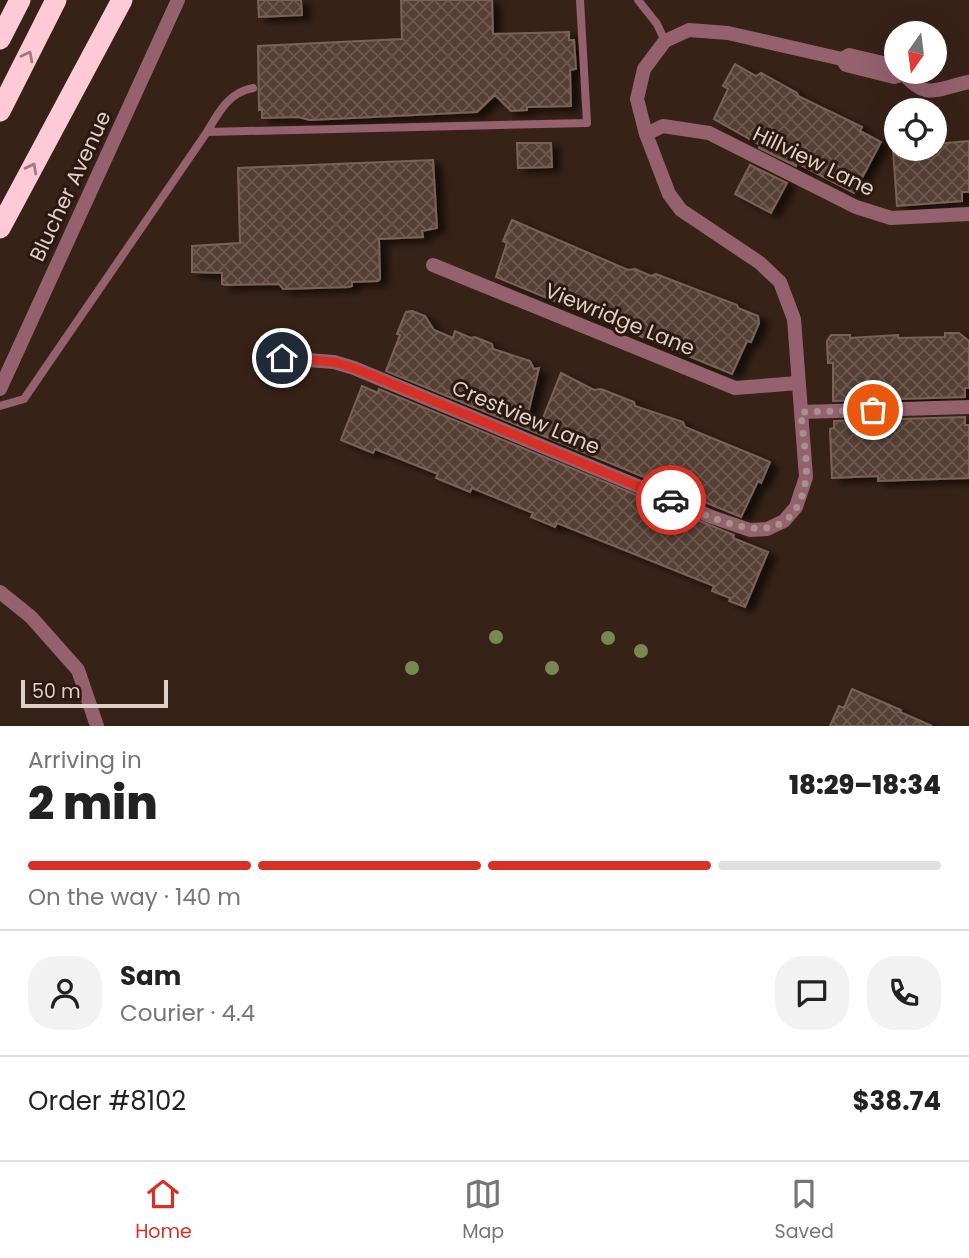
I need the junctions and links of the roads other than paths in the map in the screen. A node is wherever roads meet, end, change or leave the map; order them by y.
1 (20, 0) edge
2 (56, 0) edge
3 (122, 0) edge
4 (178, 0) edge
5 (580, 0) edge
6 (638, 0) edge
7 (0, 39) edge
8 (665, 41) junction
9 (884, 74) edge
10 (969, 82) edge
11 (913, 84) edge
12 (253, 88) dead end
13 (0, 111) edge
14 (207, 132) junction
15 (646, 134) junction
16 (969, 214) edge
17 (0, 228) edge
18 (433, 265) dead end
19 (282, 358) dead end
20 (798, 383) junction
21 (0, 390) edge
22 (0, 406) edge
23 (969, 407) edge
24 (801, 412) junction
25 (0, 592) edge
26 (97, 726) edge

1 - 7 highway
13 -> 2 highway
17 -> 3 highway
4 - 21 street, Blucher Avenue
5 - 14 lane
6 - 8 lane
8 - 9 street
8 - 15 street
10 - 11 street
12 - 14 lane
14 - 22 lane
15 - 16 street, Hillview Lane
15 - 20 street
18 - 20 street, Viewridge Lane
19 - 24 street, Crestview Lane
20 - 24 street
23 - 24 street
25 - 26 street

